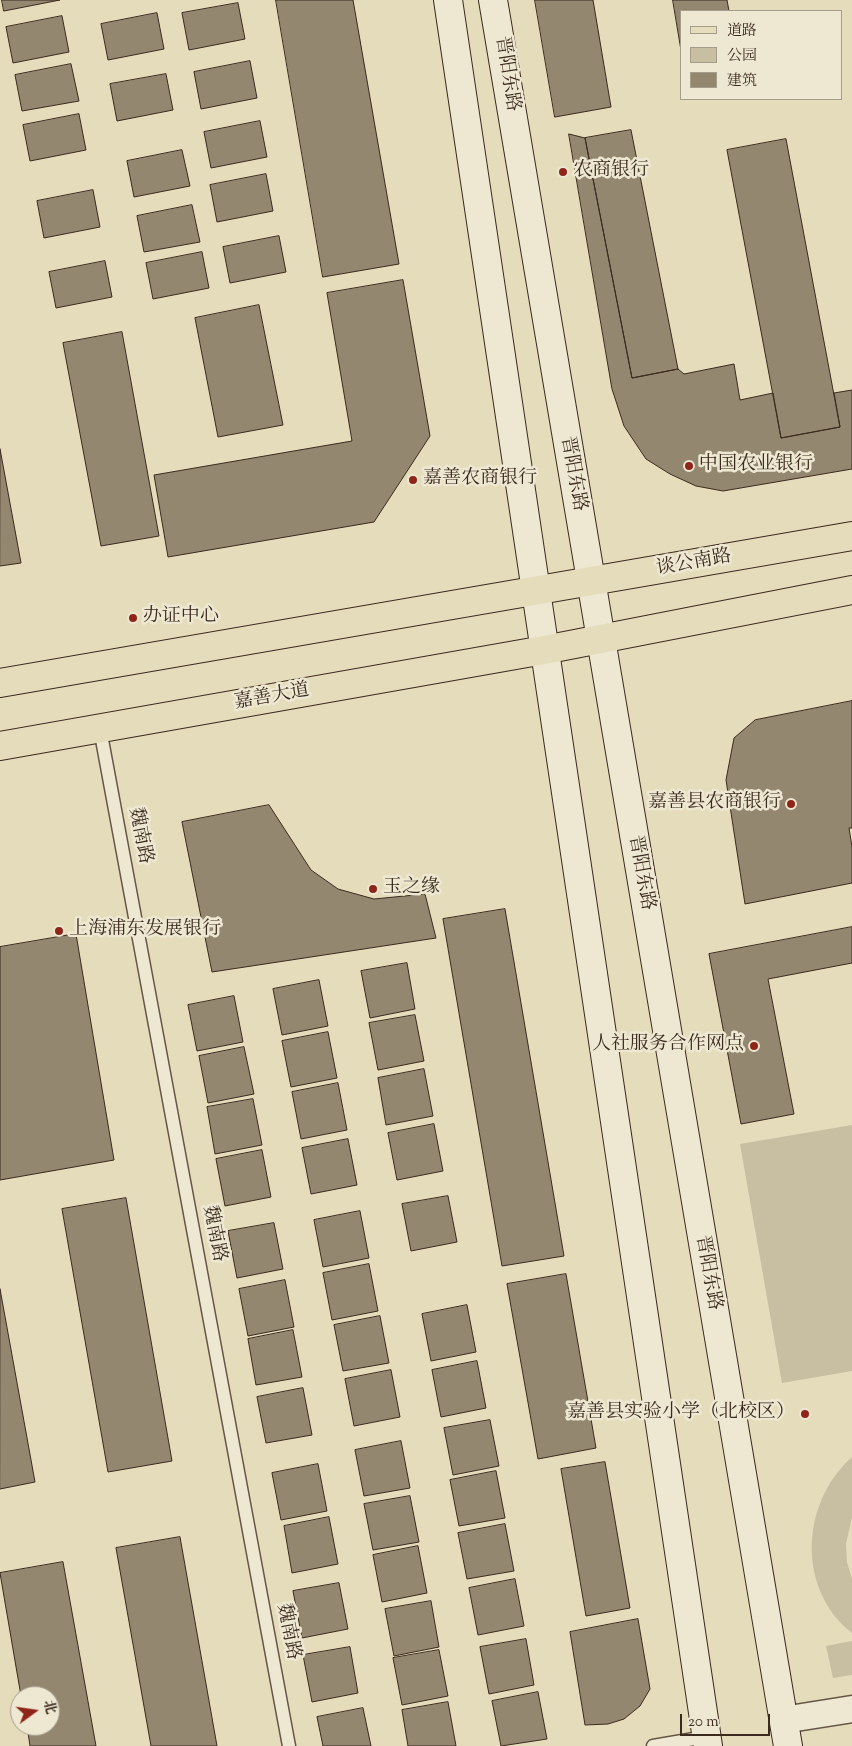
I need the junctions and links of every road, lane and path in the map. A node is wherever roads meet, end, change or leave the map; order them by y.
1 (448, 0) edge
2 (493, 0) edge
3 (852, 536) edge
4 (590, 582) junction
5 (852, 590) edge
6 (535, 592) junction
7 (600, 639) junction
8 (544, 650) junction
9 (0, 683) edge
10 (100, 729) junction
11 (0, 746) edge
12 (852, 1709) edge
13 (783, 1720) junction
14 (707, 1741) edge
15 (289, 1746) edge
16 (653, 1746) edge
17 (788, 1746) edge

1 - 6 main road
2 - 4 main road, 晋阳东路
3 - 4 main road, 谈公南路
4 - 6 main road, 谈公南路
4 - 7 main road, 晋阳东路
5 - 7 main road
6 - 8 main road
6 - 9 main road
7 - 8 main road
7 - 13 main road, 晋阳东路
8 - 10 main road, 嘉善大道
8 - 14 main road
10 - 11 main road, 嘉善大道
10 - 15 lane, 魏南路
12 - 13 street
13 - 17 main road, 晋阳东路
14 - 16 lane

